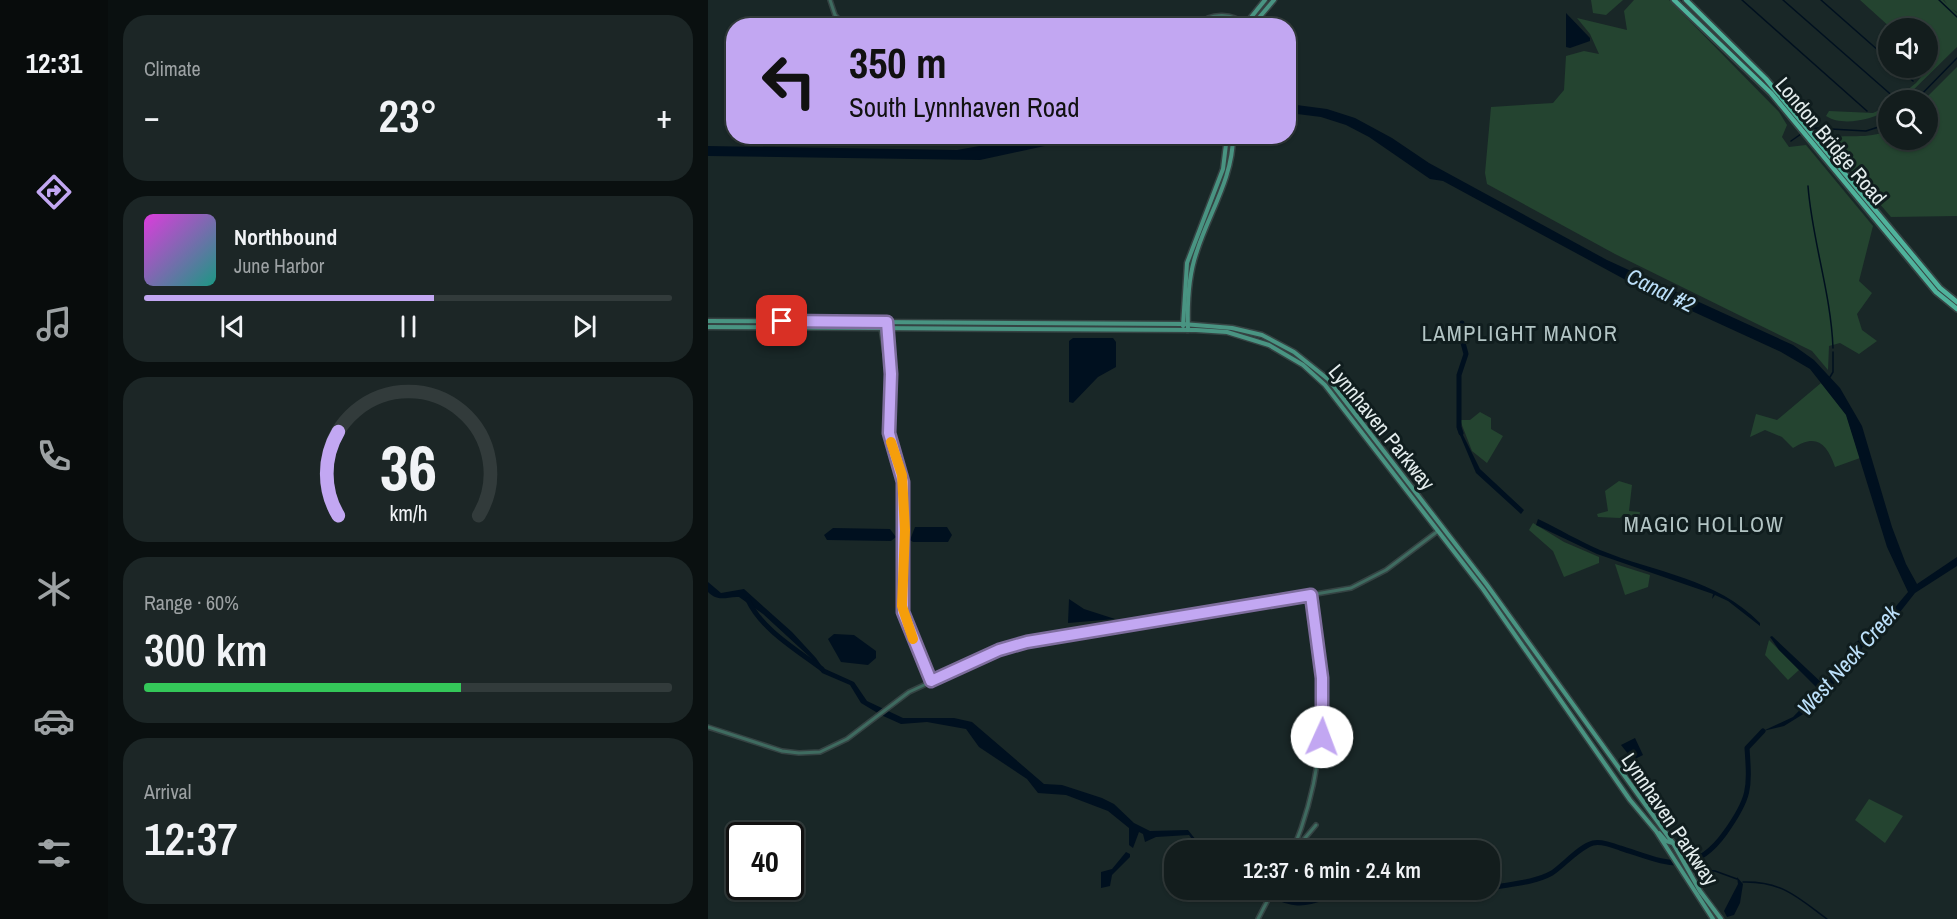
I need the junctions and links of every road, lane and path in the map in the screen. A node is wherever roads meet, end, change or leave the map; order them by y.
1 (830, 0) edge
2 (1265, 0) edge
3 (1274, 0) edge
4 (1674, 0) edge
5 (1686, 0) edge
6 (838, 18) edge
7 (1208, 18) edge
8 (1237, 18) edge
9 (1253, 18) edge
10 (1255, 18) edge
11 (1226, 144) edge
12 (1232, 144) edge
13 (1858, 194) junction
14 (1957, 302) edge
15 (1957, 309) edge
16 (708, 321) edge
17 (881, 322) junction
18 (887, 322) junction
19 (708, 327) edge
20 (1185, 327) junction
21 (881, 328) junction
22 (887, 328) junction
23 (889, 379) junction
24 (1438, 531) junction
25 (1311, 595) junction
26 (931, 681) junction
27 (708, 727) edge
28 (1316, 825) dead end
29 (1652, 826) junction
30 (1297, 840) edge
31 (1303, 840) edge
32 (1673, 843) junction
33 (1268, 900) edge
34 (1258, 919) edge
35 (1713, 919) edge
36 (1721, 919) edge

1 - 6 street
2 - 9 main road
3 - 10 main road
4 - 13 main road, London Bridge Road
5 - 13 main road, London Bridge Road
7 - 8 street
11 - 20 main road
12 - 20 main road
13 - 14 main road, London Bridge Road
13 - 15 main road, London Bridge Road
16 - 17 main road, Lynnhaven Parkway
17 - 18 main road, Lynnhaven Parkway
17 - 21 street
18 - 20 main road, Lynnhaven Parkway
18 - 22 street
19 - 21 main road, Lynnhaven Parkway
20 - 22 main road, Lynnhaven Parkway
20 - 24 main road, Lynnhaven Parkway
20 - 32 main road, Lynnhaven Parkway
21 - 22 main road, Lynnhaven Parkway
21 - 23 street
22 - 23 street
23 - 26 street
24 - 25 street
24 - 29 main road, Lynnhaven Parkway
25 - 26 street
25 - 30 street
26 - 27 street
28 - 31 street
29 - 32 main road
29 - 35 main road, Lynnhaven Parkway
32 - 36 main road, Lynnhaven Parkway
33 - 34 street

